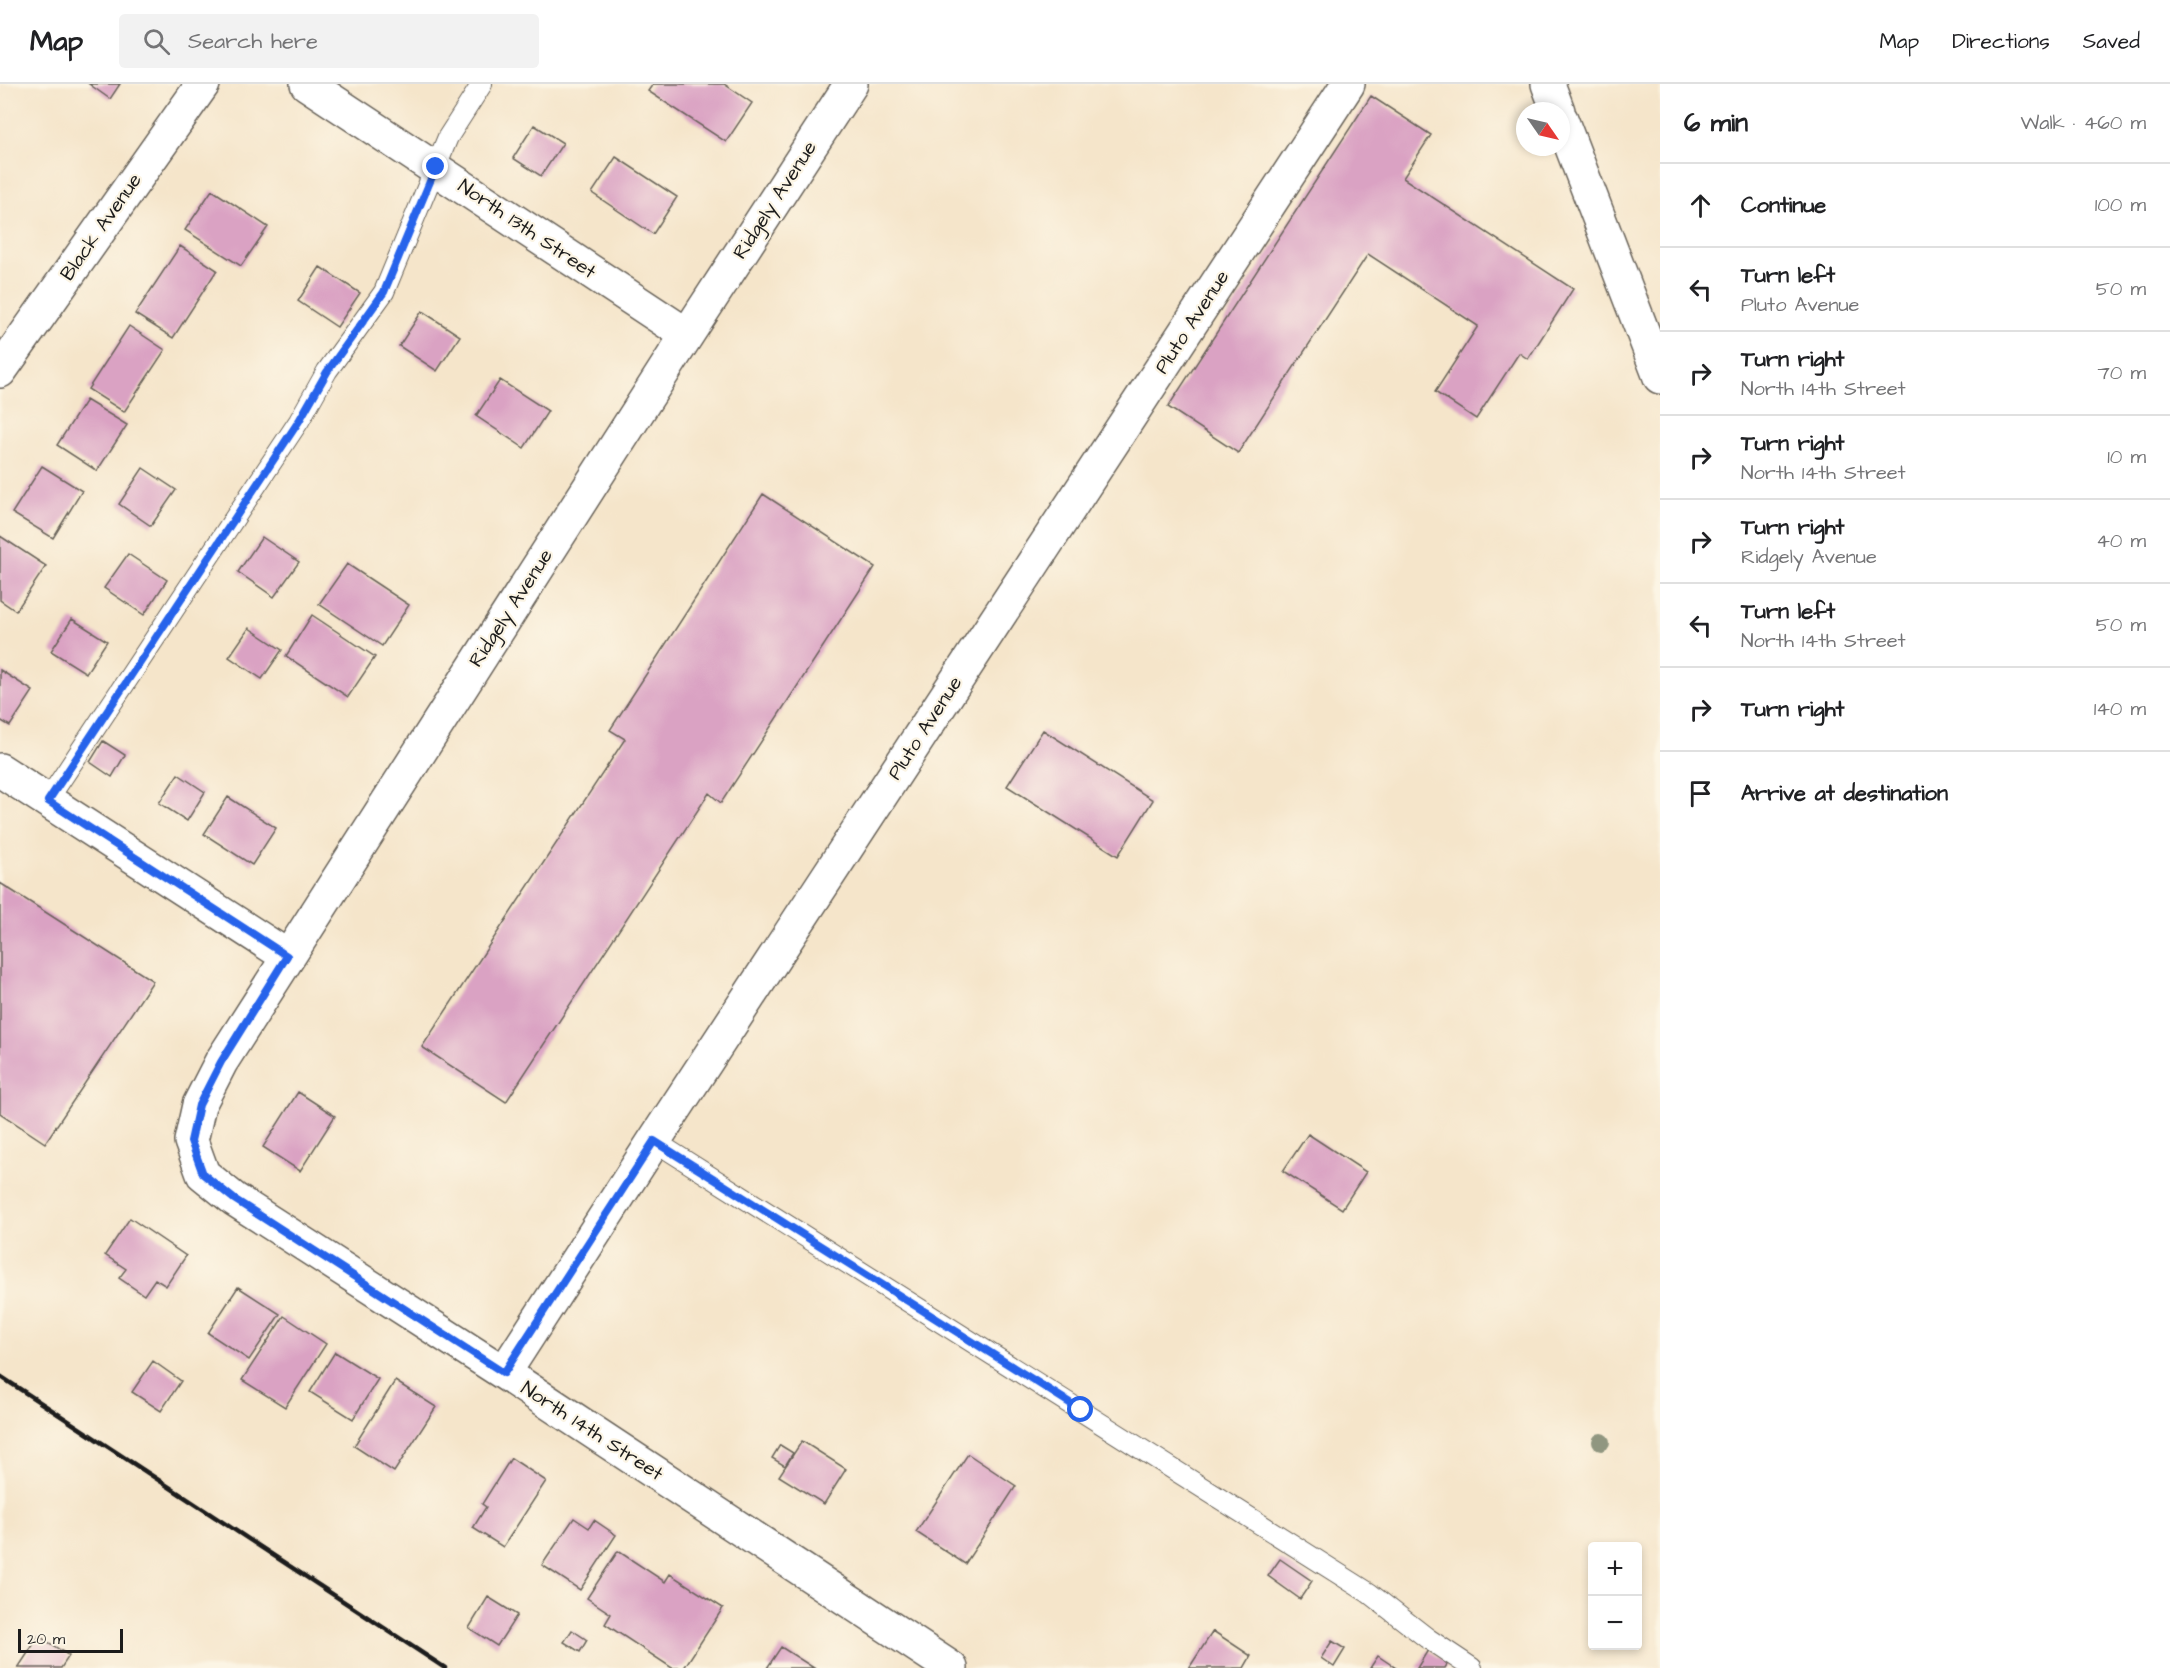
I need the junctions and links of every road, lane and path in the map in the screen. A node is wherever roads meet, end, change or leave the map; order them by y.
1 (203, 84) edge
2 (307, 84) edge
3 (482, 84) edge
4 (851, 84) edge
5 (1348, 84) edge
6 (1548, 84) edge
7 (1555, 102) edge
8 (1570, 142) edge
9 (436, 167) junction
10 (687, 335) junction
11 (0, 371) edge
12 (1660, 377) edge
13 (0, 770) edge
14 (48, 801) junction
15 (287, 956) junction
16 (191, 1141) joint
17 (654, 1141) junction
18 (504, 1373) junction
19 (951, 1668) edge
20 (1473, 1668) edge

1 - 11 street, Black Avenue
2 - 9 street, North 13th Street
3 - 9 lane
4 - 10 street, Ridgely Avenue
5 - 17 street, Pluto Avenue
6 - 7 street
8 - 12 street
9 - 10 street, North 13th Street
9 - 14 lane
10 - 15 street, Ridgely Avenue
13 - 14 street
14 - 15 street
15 - 16 street, Ridgely Avenue
16 - 18 street, North 14th Street
17 - 18 street, Pluto Avenue
17 - 20 lane
18 - 19 street, North 14th Street

